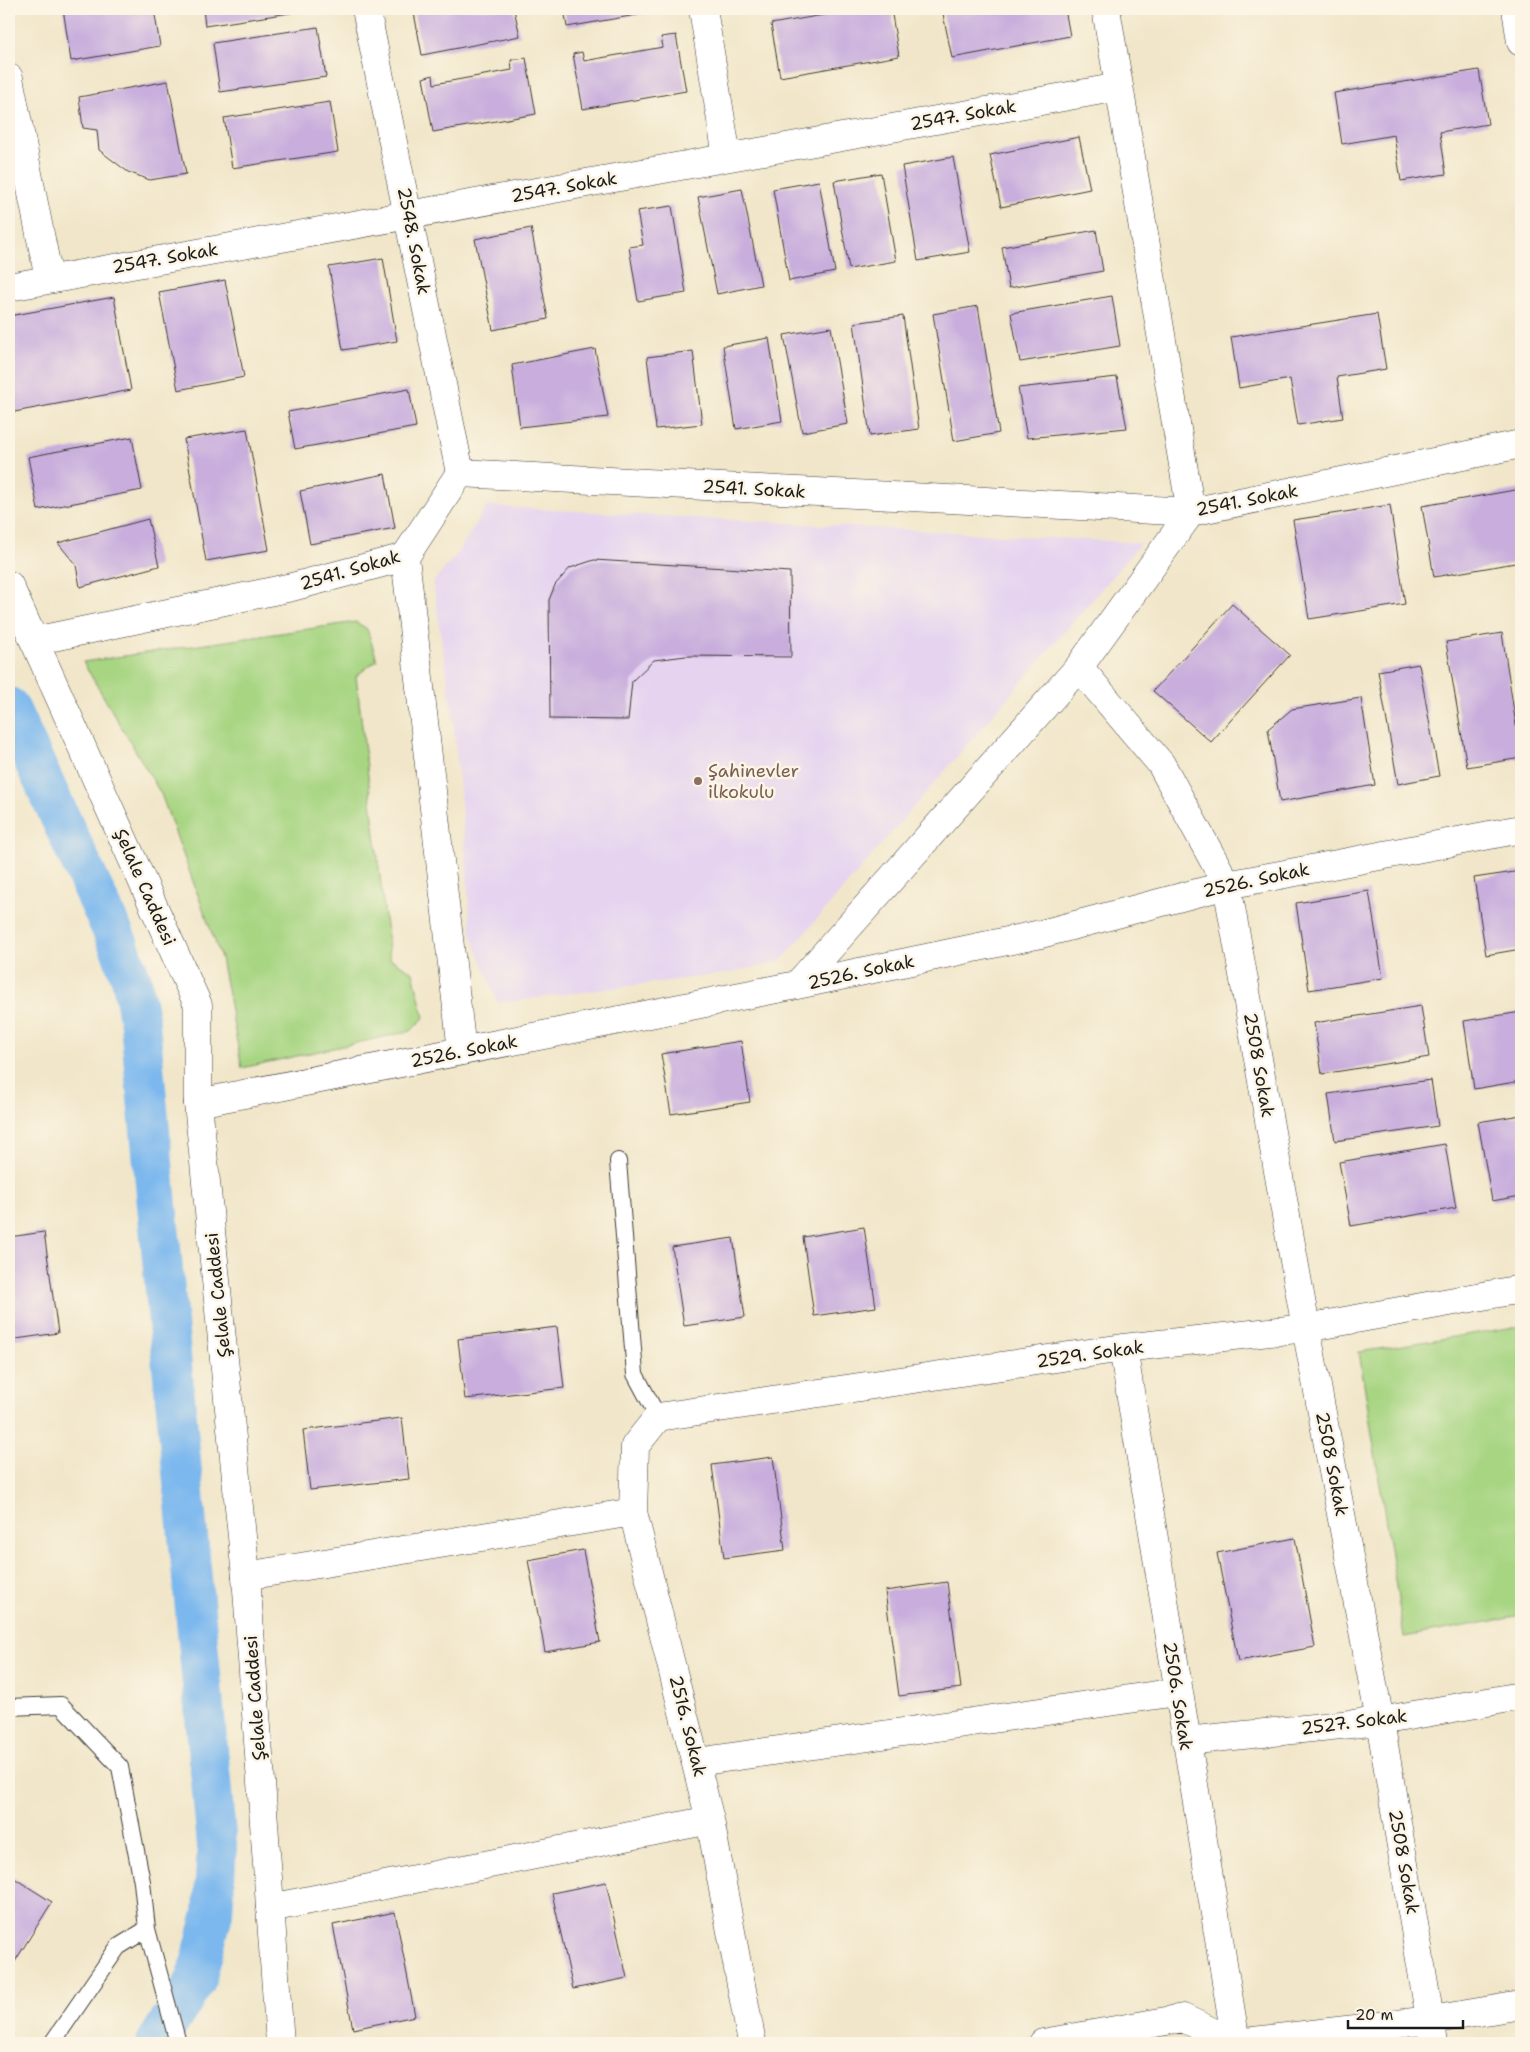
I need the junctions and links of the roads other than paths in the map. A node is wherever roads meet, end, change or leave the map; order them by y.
1 (366, 9) edge
2 (703, 9) edge
3 (1106, 9) edge
4 (1516, 9) edge
5 (1521, 42) edge
6 (9, 78) edge
7 (1119, 87) junction
8 (727, 157) junction
9 (408, 215) junction
10 (49, 280) junction
11 (9, 286) edge
12 (1521, 444) edge
13 (460, 473) junction
14 (1191, 512) junction
15 (405, 557) junction
16 (9, 585) edge
17 (34, 641) junction
18 (1079, 667) junction
19 (1521, 829) edge
20 (1226, 885) junction
21 (797, 985) junction
22 (462, 1051) junction
23 (198, 1103) junction
24 (618, 1160) dead end
25 (1521, 1289) edge
26 (1306, 1328) junction
27 (1123, 1348) junction
28 (658, 1417) junction
29 (633, 1512) junction
30 (246, 1576) junction
31 (1177, 1692) junction
32 (1521, 1696) edge
33 (9, 1707) edge
34 (1380, 1721) junction
35 (1186, 1741) junction
36 (697, 1762) junction
37 (710, 1820) junction
38 (270, 1908) junction
39 (147, 1929) junction
40 (1521, 2006) edge
41 (1432, 2032) edge
42 (52, 2043) edge
43 (178, 2043) edge
44 (280, 2043) edge
45 (752, 2043) edge
46 (1042, 2043) edge
47 (1236, 2043) edge

1 - 9 street, 2548. Sokak
2 - 8 street
3 - 7 street
4 - 5 street
6 - 10 street
7 - 8 street, 2547. Sokak
7 - 14 street
8 - 9 street, 2547. Sokak
9 - 10 street, 2547. Sokak
9 - 13 street, 2548. Sokak
10 - 11 street, 2547. Sokak
12 - 14 street, 2541. Sokak
13 - 14 street, 2541. Sokak
13 - 15 street, 2541. Sokak
14 - 18 street
15 - 17 street, 2541. Sokak
15 - 22 street
16 - 17 street, Şelale Caddesi
17 - 23 street, Şelale Caddesi
18 - 20 street, 2508 Sokak
18 - 21 street
19 - 20 street, 2526. Sokak
20 - 21 street, 2526. Sokak
20 - 26 street, 2508 Sokak
21 - 22 street, 2526. Sokak
22 - 23 street, 2526. Sokak
23 - 30 street, Şelale Caddesi
24 - 28 lane
25 - 26 street, 2529. Sokak
26 - 27 street, 2529. Sokak
26 - 34 street, 2508 Sokak
27 - 28 street, 2529. Sokak
27 - 31 street, 2506. Sokak
28 - 29 street, 2516. Sokak
29 - 30 street
29 - 36 street, 2516. Sokak
30 - 38 street, Şelale Caddesi
31 - 35 street, 2506. Sokak
31 - 36 street
32 - 34 street, 2527. Sokak
33 - 39 lane
34 - 35 street, 2527. Sokak
34 - 41 street, 2508 Sokak
35 - 47 street, 2506. Sokak
36 - 37 street, 2516. Sokak
37 - 38 street
37 - 45 street, 2516. Sokak
38 - 44 street, Şelale Caddesi
39 - 42 lane
39 - 43 lane
40 - 41 street
41 - 47 street
46 - 47 street

